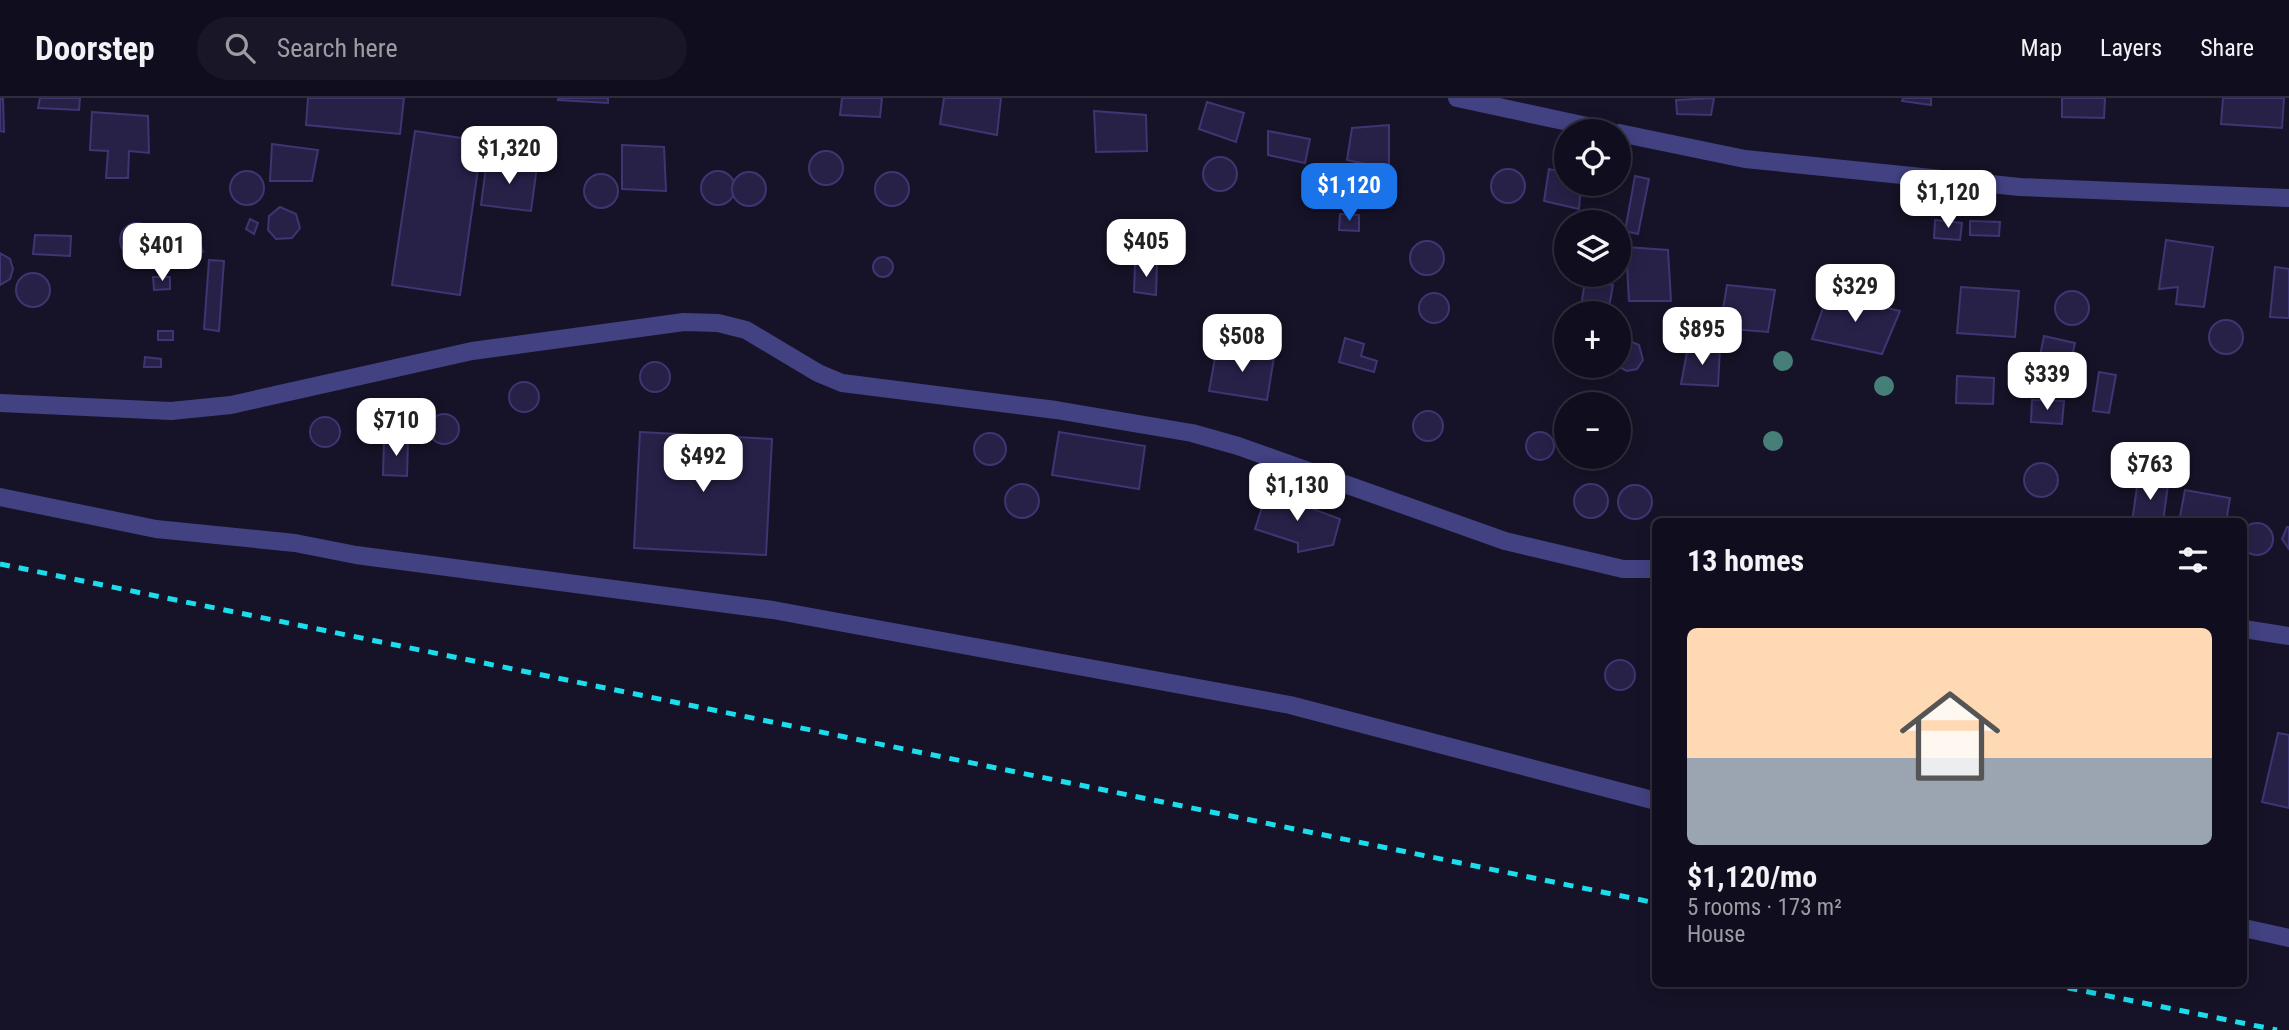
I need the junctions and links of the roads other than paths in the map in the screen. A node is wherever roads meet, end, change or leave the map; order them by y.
1 (1457, 98) edge
2 (1555, 119) edge
3 (1631, 135) edge
4 (2289, 198) edge
5 (0, 403) edge
6 (0, 497) edge
7 (1652, 569) edge
8 (2247, 629) edge
9 (2289, 636) edge
10 (1652, 800) edge
11 (2247, 929) edge
12 (2289, 938) edge

1 - 2 street
3 - 4 street
5 - 7 street
6 - 10 street
8 - 9 street
11 - 12 street

